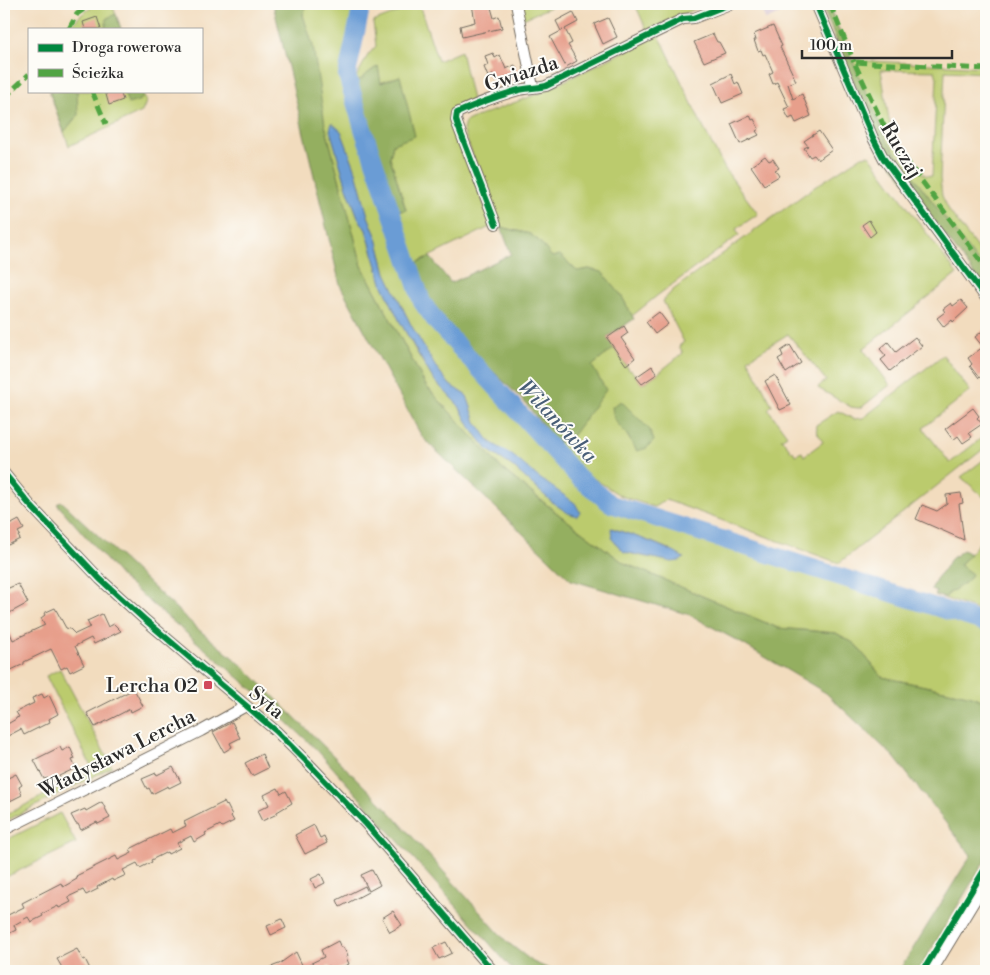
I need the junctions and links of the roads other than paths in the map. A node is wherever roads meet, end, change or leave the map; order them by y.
1 (516, 4) edge
2 (730, 4) edge
3 (816, 4) edge
4 (533, 87) junction
5 (496, 224) dead end
6 (986, 298) edge
7 (4, 473) edge
8 (246, 706) junction
9 (4, 830) edge
10 (986, 882) edge
11 (493, 971) edge
12 (932, 971) edge

1 - 4 street
2 - 4 street, Gwiazda
3 - 6 street, Ruczaj
4 - 5 street, Gwiazda
7 - 8 street, Syta
8 - 9 street, Władysława Lercha
8 - 11 street, Syta
10 - 12 street

